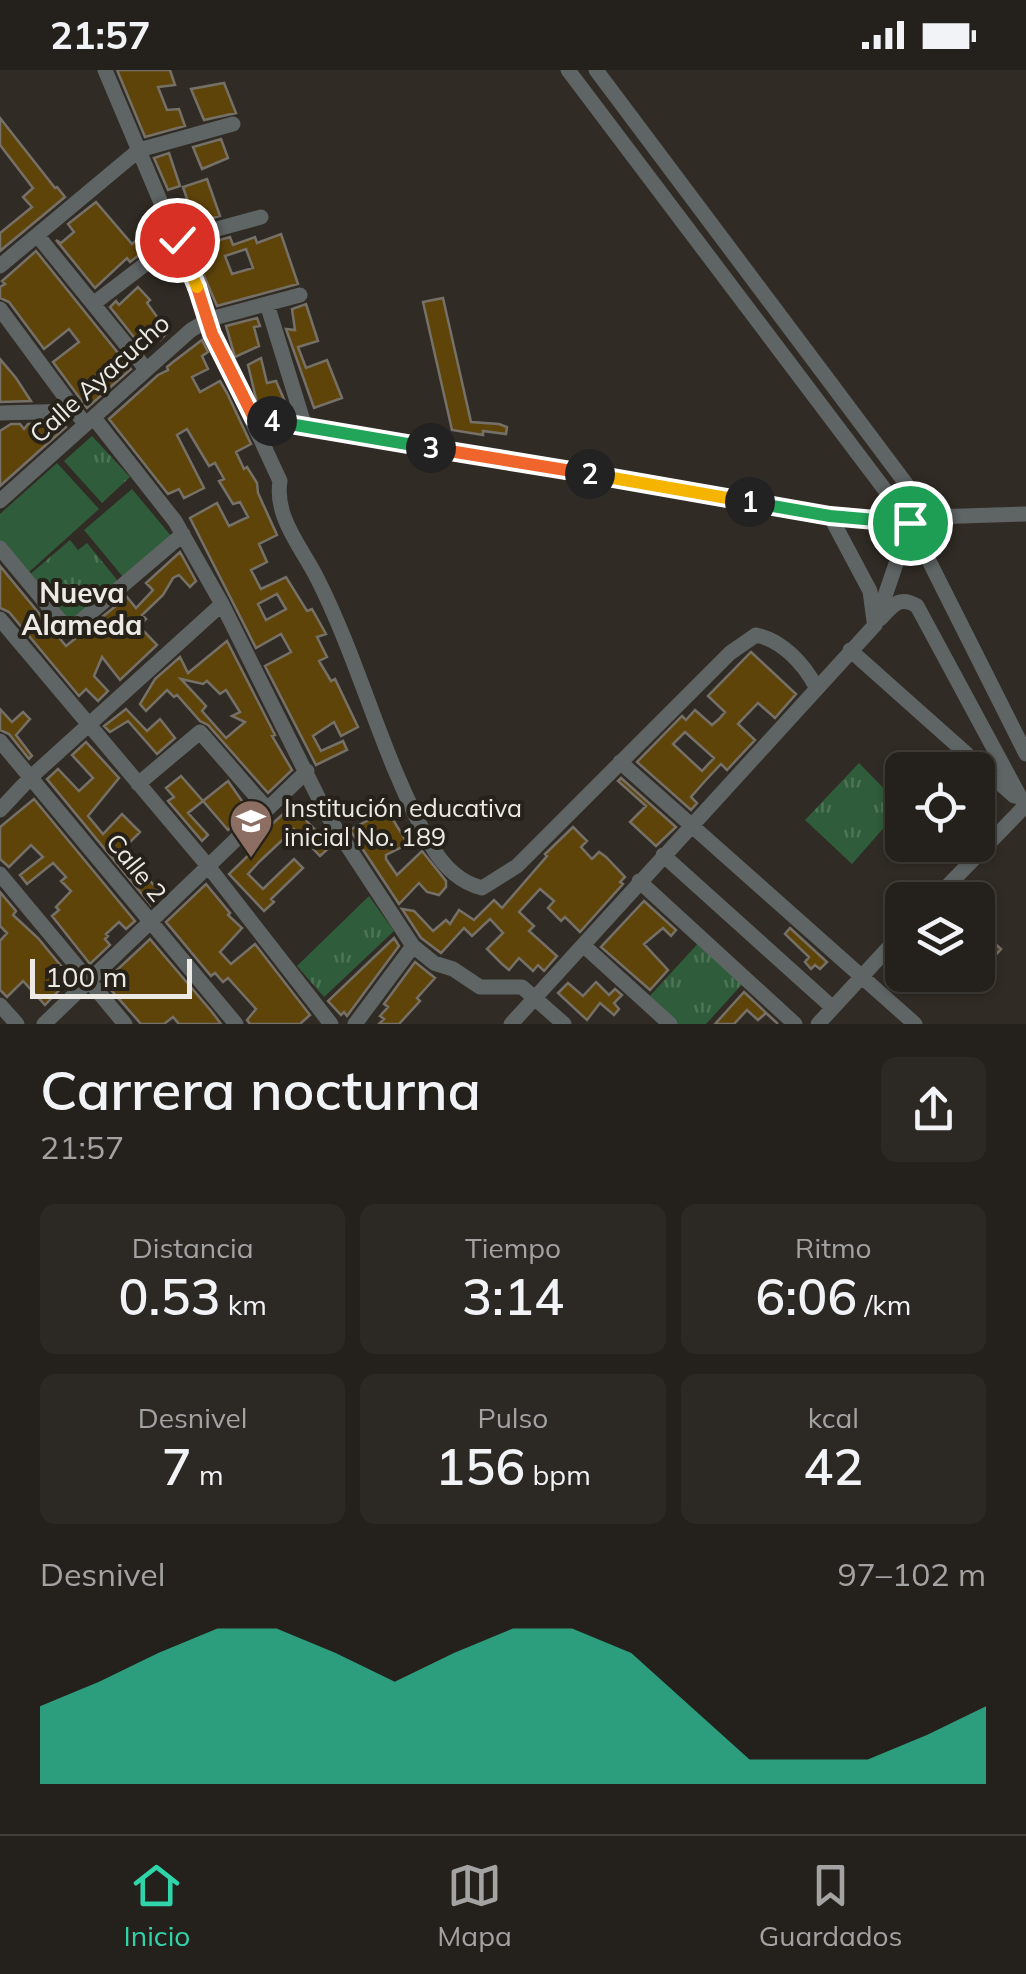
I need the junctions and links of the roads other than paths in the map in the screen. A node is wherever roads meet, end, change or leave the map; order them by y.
1 (105, 70) edge
2 (568, 70) edge
3 (596, 70) edge
4 (233, 124) dead end
5 (139, 150) junction
6 (261, 217) dead end
7 (37, 236) junction
8 (177, 240) junction
9 (0, 266) edge
10 (300, 295) dead end
11 (93, 304) junction
12 (267, 304) junction
13 (0, 310) edge
14 (210, 319) junction
15 (0, 326) edge
16 (146, 369) junction
17 (0, 413) edge
18 (254, 418) junction
19 (80, 419) junction
20 (305, 427) junction
21 (0, 501) edge
22 (1026, 514) edge
23 (830, 516) junction
24 (932, 518) junction
25 (910, 523) junction
26 (183, 534) junction
27 (0, 548) edge
28 (222, 604) junction
29 (0, 619) edge
30 (874, 625) junction
31 (850, 650) junction
32 (816, 688) junction
33 (1006, 715) junction
34 (89, 724) junction
35 (1026, 724) edge
36 (0, 741) edge
37 (1026, 754) edge
38 (620, 762) junction
39 (307, 771) junction
40 (31, 777) junction
41 (138, 784) junction
42 (1025, 807) edge
43 (267, 809) junction
44 (0, 810) edge
45 (694, 825) junction
46 (663, 855) junction
47 (208, 866) junction
48 (0, 874) edge
49 (639, 881) junction
50 (952, 882) edge
51 (150, 922) junction
52 (582, 944) junction
53 (413, 946) junction
54 (885, 950) edge
55 (861, 976) junction
56 (89, 981) junction
57 (534, 996) junction
58 (0, 1004) edge
59 (833, 1008) junction
60 (17, 1024) edge
61 (44, 1024) edge
62 (126, 1024) edge
63 (236, 1024) edge
64 (331, 1024) edge
65 (355, 1024) edge
66 (511, 1024) edge
67 (564, 1024) edge
68 (670, 1024) edge
69 (794, 1024) edge
70 (818, 1024) edge
71 (914, 1024) edge

1 - 5 street
2 - 25 street
3 - 24 street
4 - 5 street
5 - 7 street
5 - 8 street
6 - 8 street
7 - 9 street
7 - 11 street
8 - 11 street
8 - 14 street
10 - 12 street, Calle Ayacucho
11 - 16 street
12 - 14 street, Calle Ayacucho
12 - 20 street
13 - 19 street
14 - 16 street, Calle Ayacucho
14 - 18 street
15 - 19 street
16 - 19 street, Calle Ayacucho
17 - 19 street
18 - 20 street
18 - 38 street
19 - 21 street, Calle Ayacucho
19 - 26 street
20 - 23 street
22 - 24 street
23 - 25 street
23 - 30 street
24 - 25 street
25 - 30 street
25 - 33 street
26 - 27 street
26 - 28 street
28 - 34 street
28 - 39 street
29 - 34 street
30 - 31 street
30 - 42 street
31 - 32 street
31 - 42 street
32 - 38 street
32 - 45 street
33 - 35 street
33 - 37 street
34 - 40 street
34 - 41 street
36 - 40 street, Calle 2
38 - 45 street
39 - 43 street
39 - 53 street
40 - 44 street
40 - 51 street, Calle 2
41 - 43 street
41 - 47 street
42 - 50 street
43 - 47 street
45 - 46 street
45 - 55 street
46 - 49 street
46 - 59 street
47 - 51 street
47 - 64 street
48 - 56 street
49 - 52 street
49 - 69 street
51 - 56 street
51 - 63 street, Calle 2
52 - 57 street
52 - 68 street
53 - 57 street
53 - 65 street
54 - 55 street
55 - 59 street
55 - 71 street
56 - 61 street
56 - 62 street
57 - 66 street
57 - 67 street
58 - 60 street
59 - 70 street

